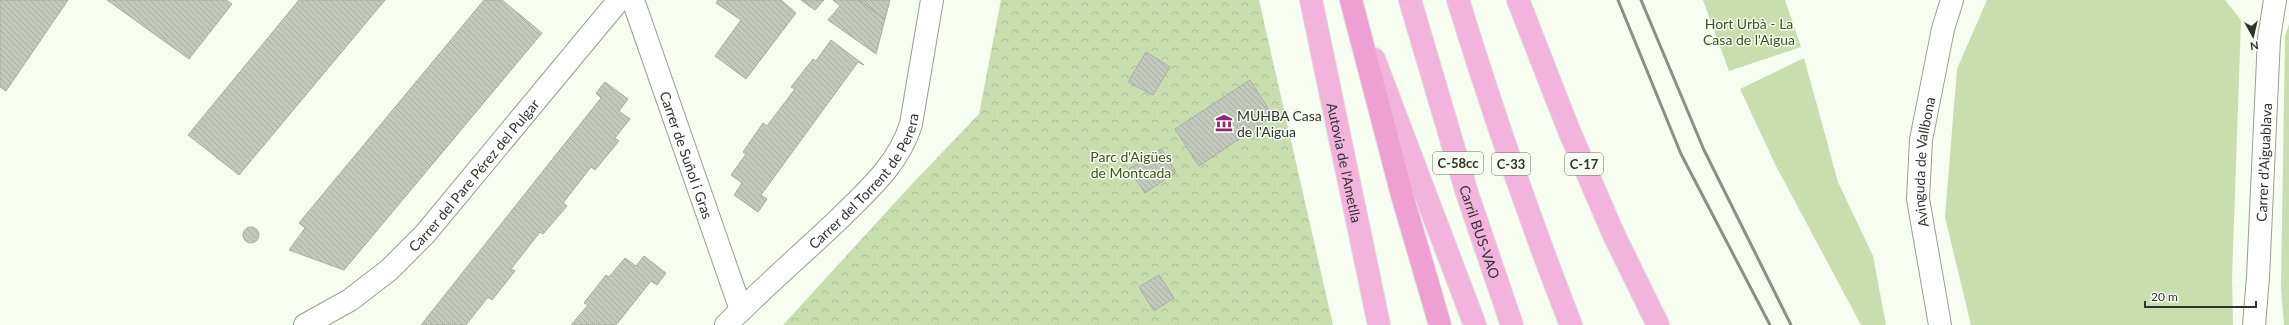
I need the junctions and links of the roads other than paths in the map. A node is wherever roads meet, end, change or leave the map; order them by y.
1 (619, 0) edge
2 (633, 0) edge
3 (932, 0) edge
4 (1311, 0) edge
5 (1351, 0) edge
6 (1410, 0) edge
7 (1458, 0) edge
8 (1518, 0) edge
9 (1952, 0) edge
10 (2275, 0) edge
11 (734, 318) edge
12 (305, 325) edge
13 (1379, 325) edge
14 (1440, 325) edge
15 (1475, 325) edge
16 (1512, 325) edge
17 (1571, 325) edge
18 (1658, 325) edge
19 (1940, 325) edge
20 (2254, 325) edge

1 - 12 street, Carrer del Pare Pérez del Pulgar
2 - 11 street, Carrer de Suñol i Gras
3 - 11 street, Carrer del Torrent de Perera
4 - 13 highway, Autovia de l'Ametlla
5 - 14 highway
5 - 15 highway
6 - 16 highway, Carril BUS-VAO / C-58cc
7 - 17 highway, C-33
8 - 18 highway, C-17
9 - 19 street, Avinguda de Vallbona
10 - 20 street, Carrer d'Aiguablava

